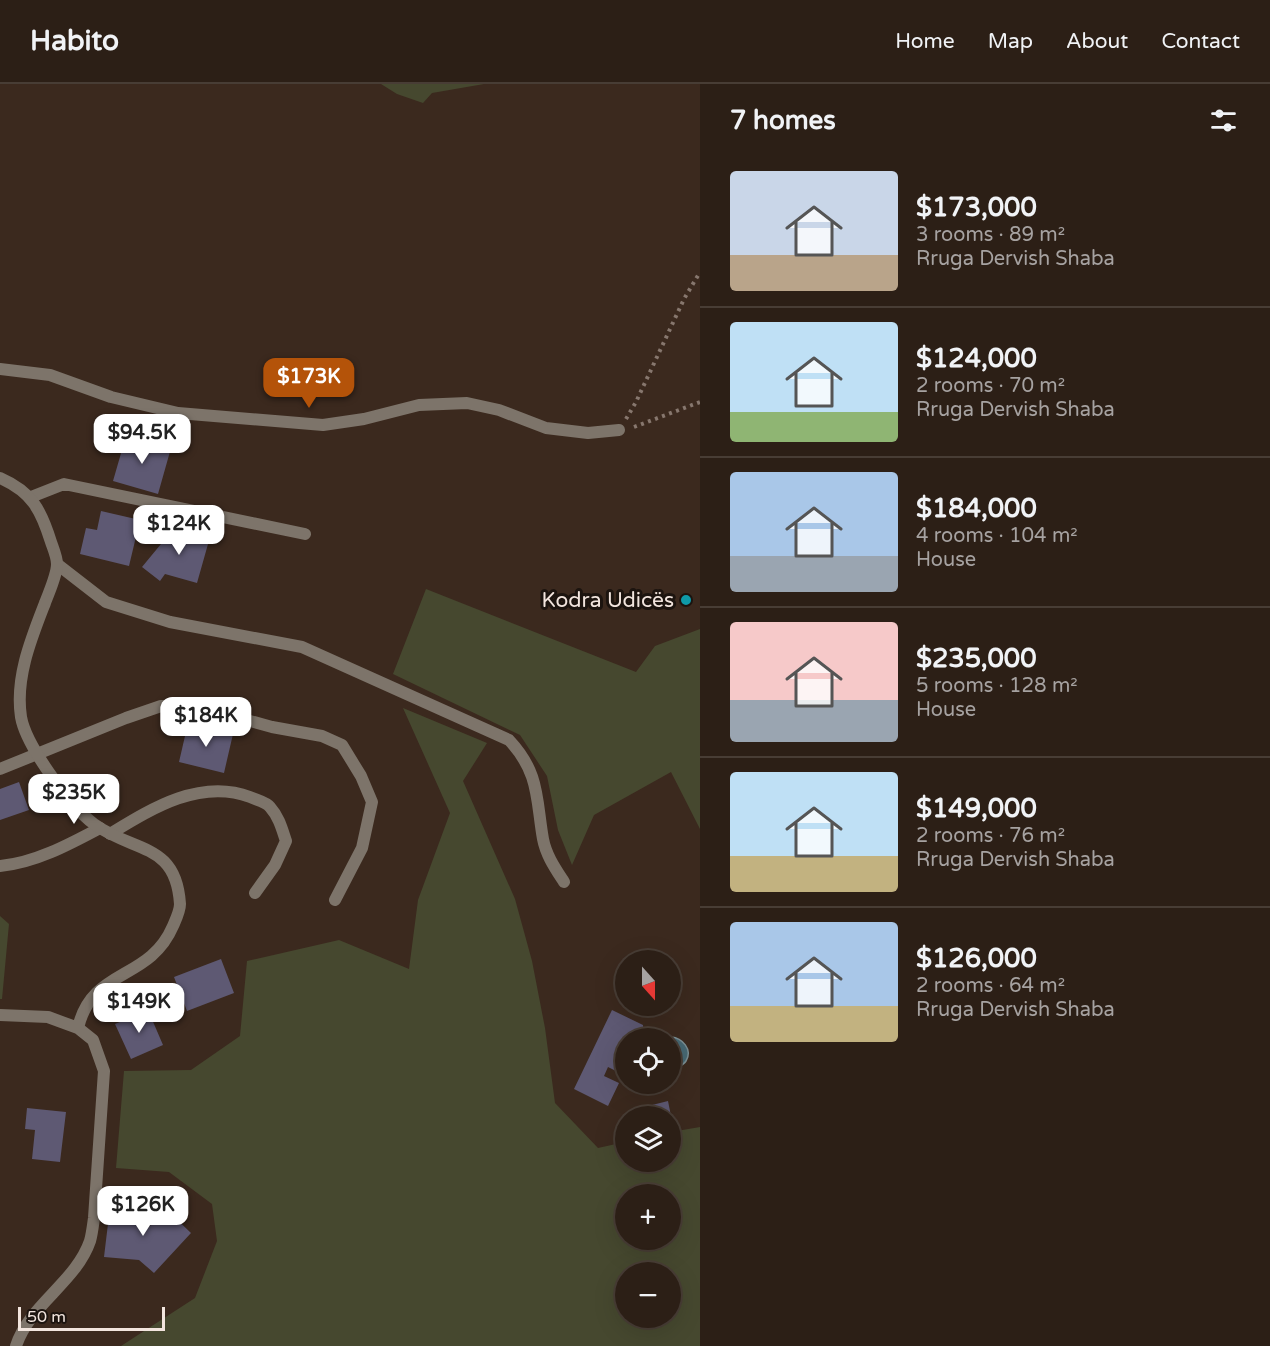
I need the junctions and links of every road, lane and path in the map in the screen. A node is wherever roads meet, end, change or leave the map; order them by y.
1 (700, 272) edge
2 (0, 369) edge
3 (700, 402) edge
4 (619, 430) junction
5 (0, 478) edge
6 (31, 497) junction
7 (305, 534) dead end
8 (57, 564) junction
9 (37, 753) junction
10 (0, 769) edge
11 (105, 831) junction
12 (0, 866) edge
13 (564, 882) dead end
14 (255, 893) dead end
15 (334, 900) dead end
16 (0, 1015) edge
17 (78, 1028) junction
18 (16, 1346) edge

1 - 4 path
2 - 4 street
3 - 4 path
5 - 6 street
6 - 7 street
6 - 8 street
8 - 9 street
8 - 13 street
9 - 10 street
9 - 11 street
9 - 15 street
11 - 12 street
11 - 14 street
11 - 17 street
16 - 17 street
17 - 18 street

